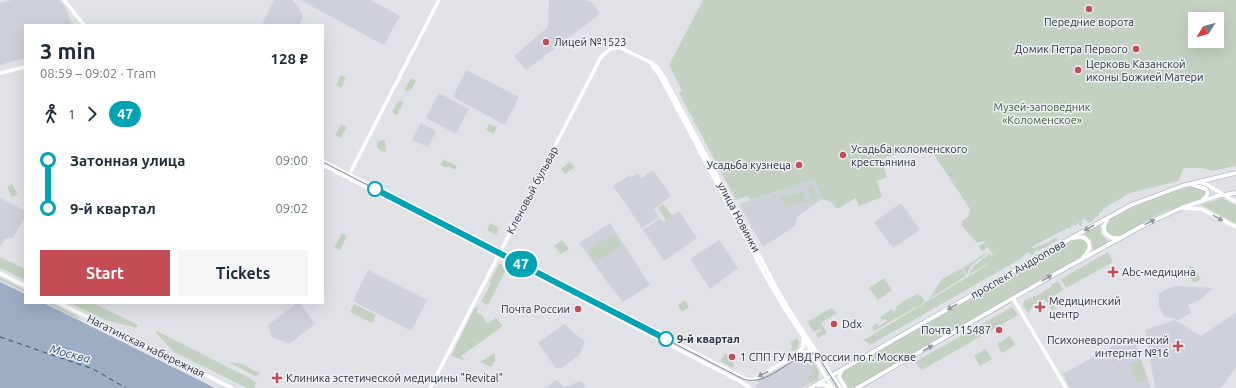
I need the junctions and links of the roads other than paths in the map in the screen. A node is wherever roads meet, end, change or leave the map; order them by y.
1 (64, 0) edge
2 (439, 0) edge
3 (83, 24) edge
4 (601, 57) joint
5 (24, 67) edge
6 (0, 73) edge
7 (324, 161) edge
8 (324, 165) edge
9 (1236, 173) edge
10 (348, 176) junction
11 (1197, 182) junction
12 (1189, 184) junction
13 (1236, 193) edge
14 (1224, 196) junction
15 (1200, 202) junction
16 (1236, 202) edge
17 (1181, 208) junction
18 (1109, 217) junction
19 (1236, 227) edge
20 (1120, 238) junction
21 (1069, 239) junction
22 (499, 254) junction
23 (757, 256) junction
24 (1082, 258) junction
25 (0, 273) edge
26 (24, 285) edge
27 (1013, 298) junction
28 (61, 304) edge
29 (803, 337) junction
30 (810, 351) junction
31 (798, 354) junction
32 (819, 355) junction
33 (844, 368) junction
34 (832, 375) junction
35 (826, 378) junction
36 (753, 380) junction
37 (812, 387) edge
38 (232, 388) edge
39 (430, 388) edge
40 (750, 388) edge
41 (829, 388) edge
42 (832, 388) edge
43 (840, 388) edge
44 (846, 388) edge
45 (857, 388) edge
46 (1066, 388) edge

1 - 3 street
2 - 10 street
4 - 22 street, Кленовый бульвар
4 - 23 street, улица Новинки
5 - 6 street
7 - 10 street
8 - 10 street
9 - 11 main road, проспект Андропова
10 - 22 street
11 - 12 main road, проспект Андропова
11 - 14 street
12 - 15 main road
12 - 18 main road, проспект Андропова
13 - 14 main road, проспект Андропова
14 - 15 main road, проспект Андропова
14 - 16 street
15 - 17 main road, проспект Андропова
17 -> 19 street
20 -> 17 main road, проспект Андропова
18 - 20 street
18 -> 21 main road, проспект Андропова
20 - 24 main road, проспект Андропова
21 - 24 street
21 -> 33 main road, проспект Андропова
22 - 36 street
22 - 39 street, Кленовый бульвар
22 - 40 street
23 - 29 street, улица Новинки
23 - 32 street, улица Новинки
27 -> 24 main road, проспект Андропова
25 - 26 street
45 -> 27 main road, проспект Андропова
27 - 46 street
28 - 38 street, Нагатинская набережная
29 - 30 street, улица Новинки
29 - 31 street
30 - 31 street
30 - 32 street
30 - 35 street, улица Новинки
31 -> 36 street
32 - 34 street, улица Новинки
33 - 34 main road, проспект Андропова
33 - 44 street
34 - 35 main road, проспект Андропова
34 - 43 street, улица Новинки
35 - 37 main road, проспект Андропова
35 - 42 street, улица Новинки
36 - 40 street
37 - 41 street

